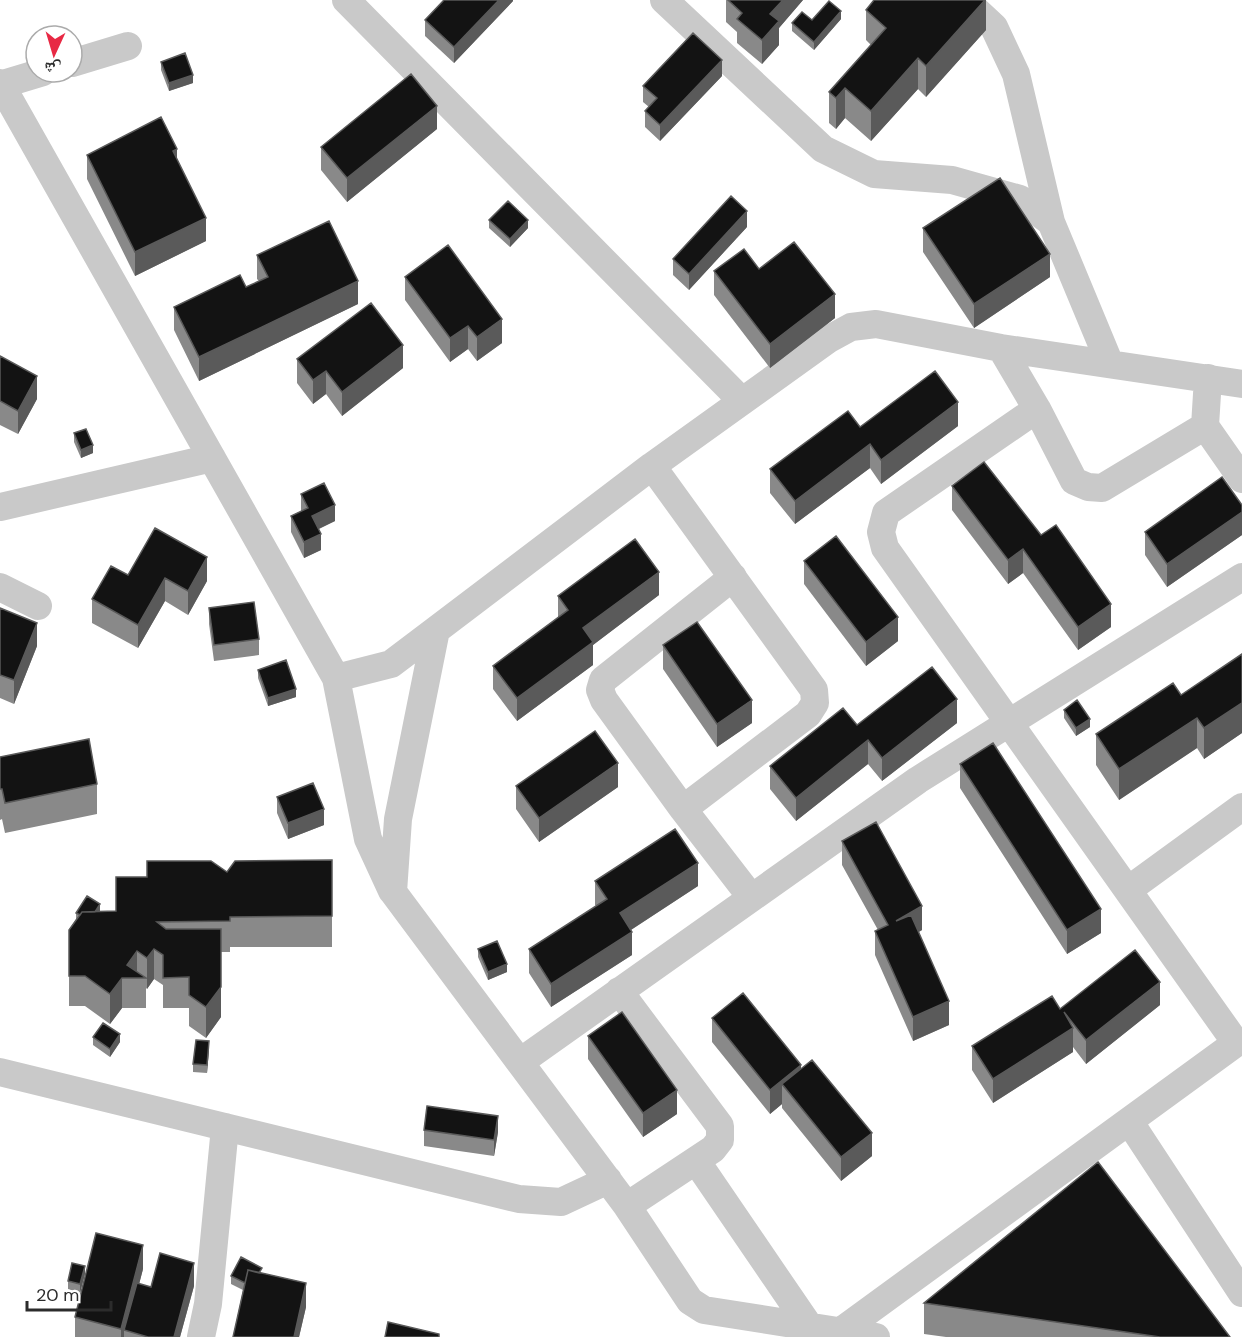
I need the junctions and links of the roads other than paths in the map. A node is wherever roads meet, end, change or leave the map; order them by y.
1 (664, 0) edge
2 (965, 0) edge
3 (361, 5) edge
4 (128, 46) dead end
5 (84, 59) edge
6 (24, 77) edge
7 (0, 84) edge
8 (1051, 222) junction
9 (1001, 348) junction
10 (1110, 364) junction
11 (1208, 378) junction
12 (1242, 384) edge
13 (742, 401) junction
14 (1038, 409) junction
15 (1205, 426) junction
16 (212, 458) junction
17 (652, 466) junction
18 (1242, 478) edge
19 (0, 507) edge
20 (733, 577) junction
21 (1242, 577) edge
22 (0, 587) edge
23 (38, 606) dead end
24 (436, 630) junction
25 (336, 678) junction
26 (1009, 722) junction
27 (1242, 807) edge
28 (683, 809) junction
29 (1128, 890) junction
30 (393, 892) junction
31 (750, 897) junction
32 (620, 991) junction
33 (1239, 1041) edge
34 (520, 1062) junction
35 (0, 1072) edge
36 (1129, 1121) junction
37 (225, 1127) junction
38 (697, 1162) junction
39 (608, 1180) junction
40 (627, 1206) junction
41 (1242, 1293) edge
42 (809, 1326) junction
43 (841, 1331) junction
44 (201, 1337) edge
45 (876, 1337) edge

1 - 8 street
2 - 8 street
3 - 13 street
4 - 5 street
6 - 7 street
7 - 16 street
8 - 10 street
9 - 10 street
9 - 13 street
9 - 14 street
10 - 11 street
11 - 12 street
11 - 15 street
13 - 17 street
14 - 15 street
14 - 26 street
15 - 18 street
16 - 19 street
16 - 25 street
17 - 20 street
17 - 24 street
20 - 28 street
20 - 28 street
21 - 26 street
22 - 23 street
24 - 25 street
24 - 30 street
25 - 30 street
26 - 29 street
26 - 31 street
27 - 29 street
28 - 31 street
29 - 33 street
30 - 34 street
31 - 32 street
32 - 34 street
32 - 38 street
33 - 36 street
34 - 39 street
35 - 37 street
36 - 41 street
36 - 43 street
37 - 39 street
37 - 44 street
38 - 40 street
38 - 42 street
39 - 40 street
40 - 42 street
42 - 43 street
43 - 45 street

